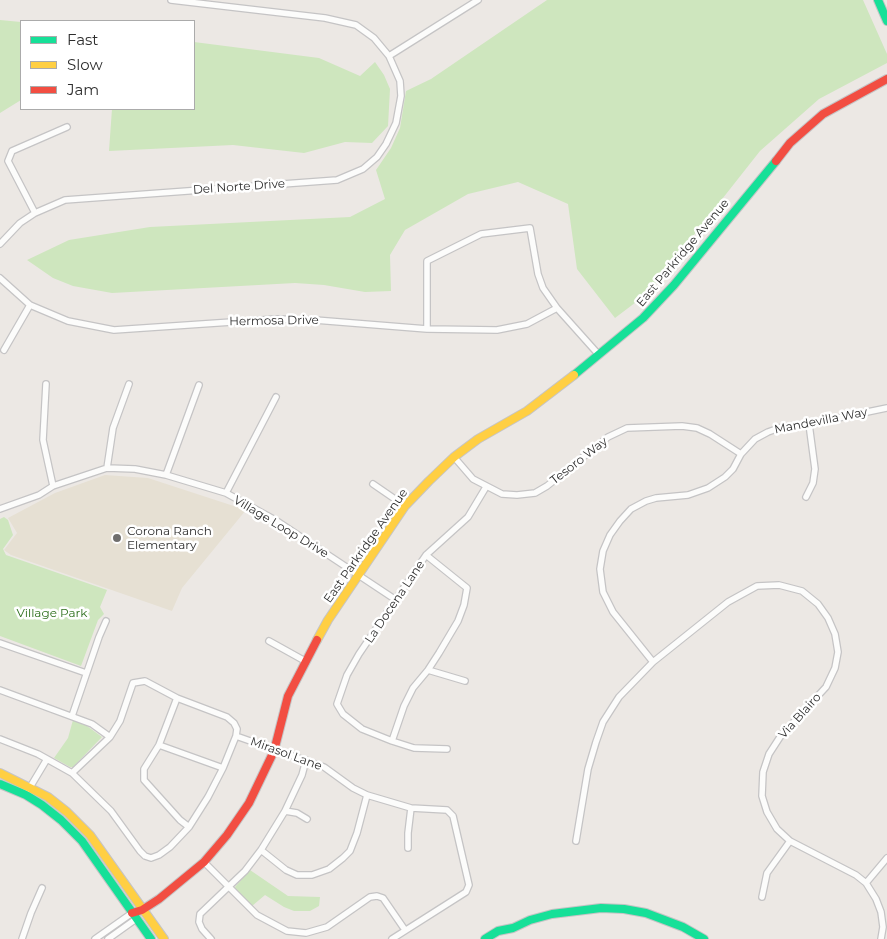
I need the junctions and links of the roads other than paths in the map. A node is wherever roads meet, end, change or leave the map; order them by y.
1 (171, 0) edge
2 (478, 0) edge
3 (878, 0) edge
4 (887, 21) edge
5 (389, 56) junction
6 (887, 79) edge
7 (67, 127) dead end
8 (35, 213) junction
9 (0, 244) edge
10 (0, 278) edge
11 (30, 305) junction
12 (556, 308) junction
13 (427, 330) junction
14 (4, 350) dead end
15 (600, 355) junction
16 (46, 384) dead end
17 (129, 384) dead end
18 (199, 385) dead end
19 (276, 397) dead end
20 (887, 408) edge
21 (809, 424) junction
22 (741, 454) junction
23 (454, 457) junction
24 (107, 468) junction
25 (166, 474) junction
26 (373, 484) dead end
27 (53, 486) junction
28 (486, 487) junction
29 (226, 493) junction
30 (806, 497) dead end
31 (405, 506) junction
32 (0, 508) edge
33 (426, 555) junction
34 (358, 576) junction
35 (396, 600) junction
36 (106, 621) dead end
37 (269, 641) dead end
38 (0, 643) edge
39 (305, 661) junction
40 (653, 662) junction
41 (428, 670) junction
42 (86, 673) junction
43 (465, 681) dead end
44 (0, 690) edge
45 (177, 698) junction
46 (72, 716) junction
47 (236, 736) junction
48 (110, 737) junction
49 (0, 739) edge
50 (392, 742) junction
51 (159, 745) junction
52 (447, 748) dead end
53 (274, 750) junction
54 (47, 759) junction
55 (306, 760) junction
56 (223, 768) junction
57 (0, 773) edge
58 (72, 773) junction
59 (0, 784) edge
60 (31, 787) junction
61 (26, 795) junction
62 (367, 795) junction
63 (411, 808) junction
64 (285, 811) junction
65 (307, 819) dead end
66 (189, 827) junction
67 (790, 840) junction
68 (576, 841) dead end
69 (408, 848) dead end
70 (261, 850) junction
71 (887, 858) edge
72 (204, 862) junction
73 (866, 883) junction
74 (228, 887) junction
75 (42, 888) dead end
76 (762, 897) dead end
77 (142, 910) junction
78 (134, 916) junction
79 (513, 928) junction
80 (405, 930) junction
81 (22, 939) edge
82 (95, 939) edge
83 (108, 939) edge
84 (151, 939) edge
85 (164, 939) edge
86 (211, 939) edge
87 (392, 939) edge
88 (484, 939) edge
89 (505, 939) edge
90 (704, 939) edge
91 (881, 939) edge

1 - 5 street, Del Norte Drive
2 - 5 street
3 - 4 main road
5 - 8 street, Del Norte Drive
6 - 15 main road, East Parkridge Avenue
7 - 8 street
8 - 9 street, Del Norte Drive
10 - 11 street, Hermosa Drive
11 - 13 street, Hermosa Drive
11 - 14 street
12 - 13 street, Hermosa Drive
12 - 13 street
12 - 15 street
15 - 23 main road, East Parkridge Avenue
16 - 27 street
17 - 24 street
18 - 25 street
19 - 29 street
20 - 21 street, Mandevilla Way
21 - 22 street, Mandevilla Way
21 - 30 street
22 - 28 street, Tesoro Way
22 - 40 street, Mandevilla Way
23 - 28 street, Tesoro Way
23 - 31 main road, East Parkridge Avenue
24 - 25 street, Village Loop Drive
24 - 27 street, Village Loop Drive
25 - 29 street, Village Loop Drive
26 - 31 street
27 - 32 street, Village Loop Drive
28 - 33 street, La Docena Lane
29 - 34 street, Village Loop Drive
31 - 34 main road, East Parkridge Avenue
33 - 35 street, La Docena Lane
33 - 41 street
34 - 35 street, Village Loop Drive
34 - 39 main road, East Parkridge Avenue
35 - 50 street, La Docena Lane
36 - 42 street
37 - 39 street
38 - 42 street
39 - 53 main road, East Parkridge Avenue
40 - 67 street, Via Blairo
40 - 68 street, Via Blairo
41 - 43 street
41 - 50 street
42 - 46 street
44 - 46 street
45 - 47 street
45 - 48 street
45 - 51 street
46 - 48 street
47 - 53 street, Mirasol Lane
47 - 56 street
48 - 58 street
49 - 54 street
50 - 52 street
51 - 56 street
51 - 66 street
53 - 55 street, Mirasol Lane
53 - 72 main road, East Parkridge Avenue
54 - 58 street
54 - 60 street
55 - 62 street, Mirasol Lane
55 - 64 street
56 - 66 street
57 - 60 main road
58 - 66 street
59 - 61 main road
60 - 61 street
60 - 77 main road
61 - 78 main road
62 - 63 street, Mirasol Lane
62 - 70 street
63 - 69 street
63 - 80 street, Mirasol Lane
64 - 65 street
64 - 70 street
67 - 73 street, Via Blairo
67 - 76 street
70 - 74 street
71 - 73 street
72 - 74 street
72 - 77 main road, East Parkridge Avenue
73 - 91 street, Via Blairo
74 - 80 street
74 - 86 street
75 - 81 street
77 - 78 main road, East Parkridge Avenue
77 - 85 main road
78 - 82 street
78 - 83 street
78 - 84 main road
79 - 88 main road
79 - 89 main road
79 - 90 main road
80 - 87 street

